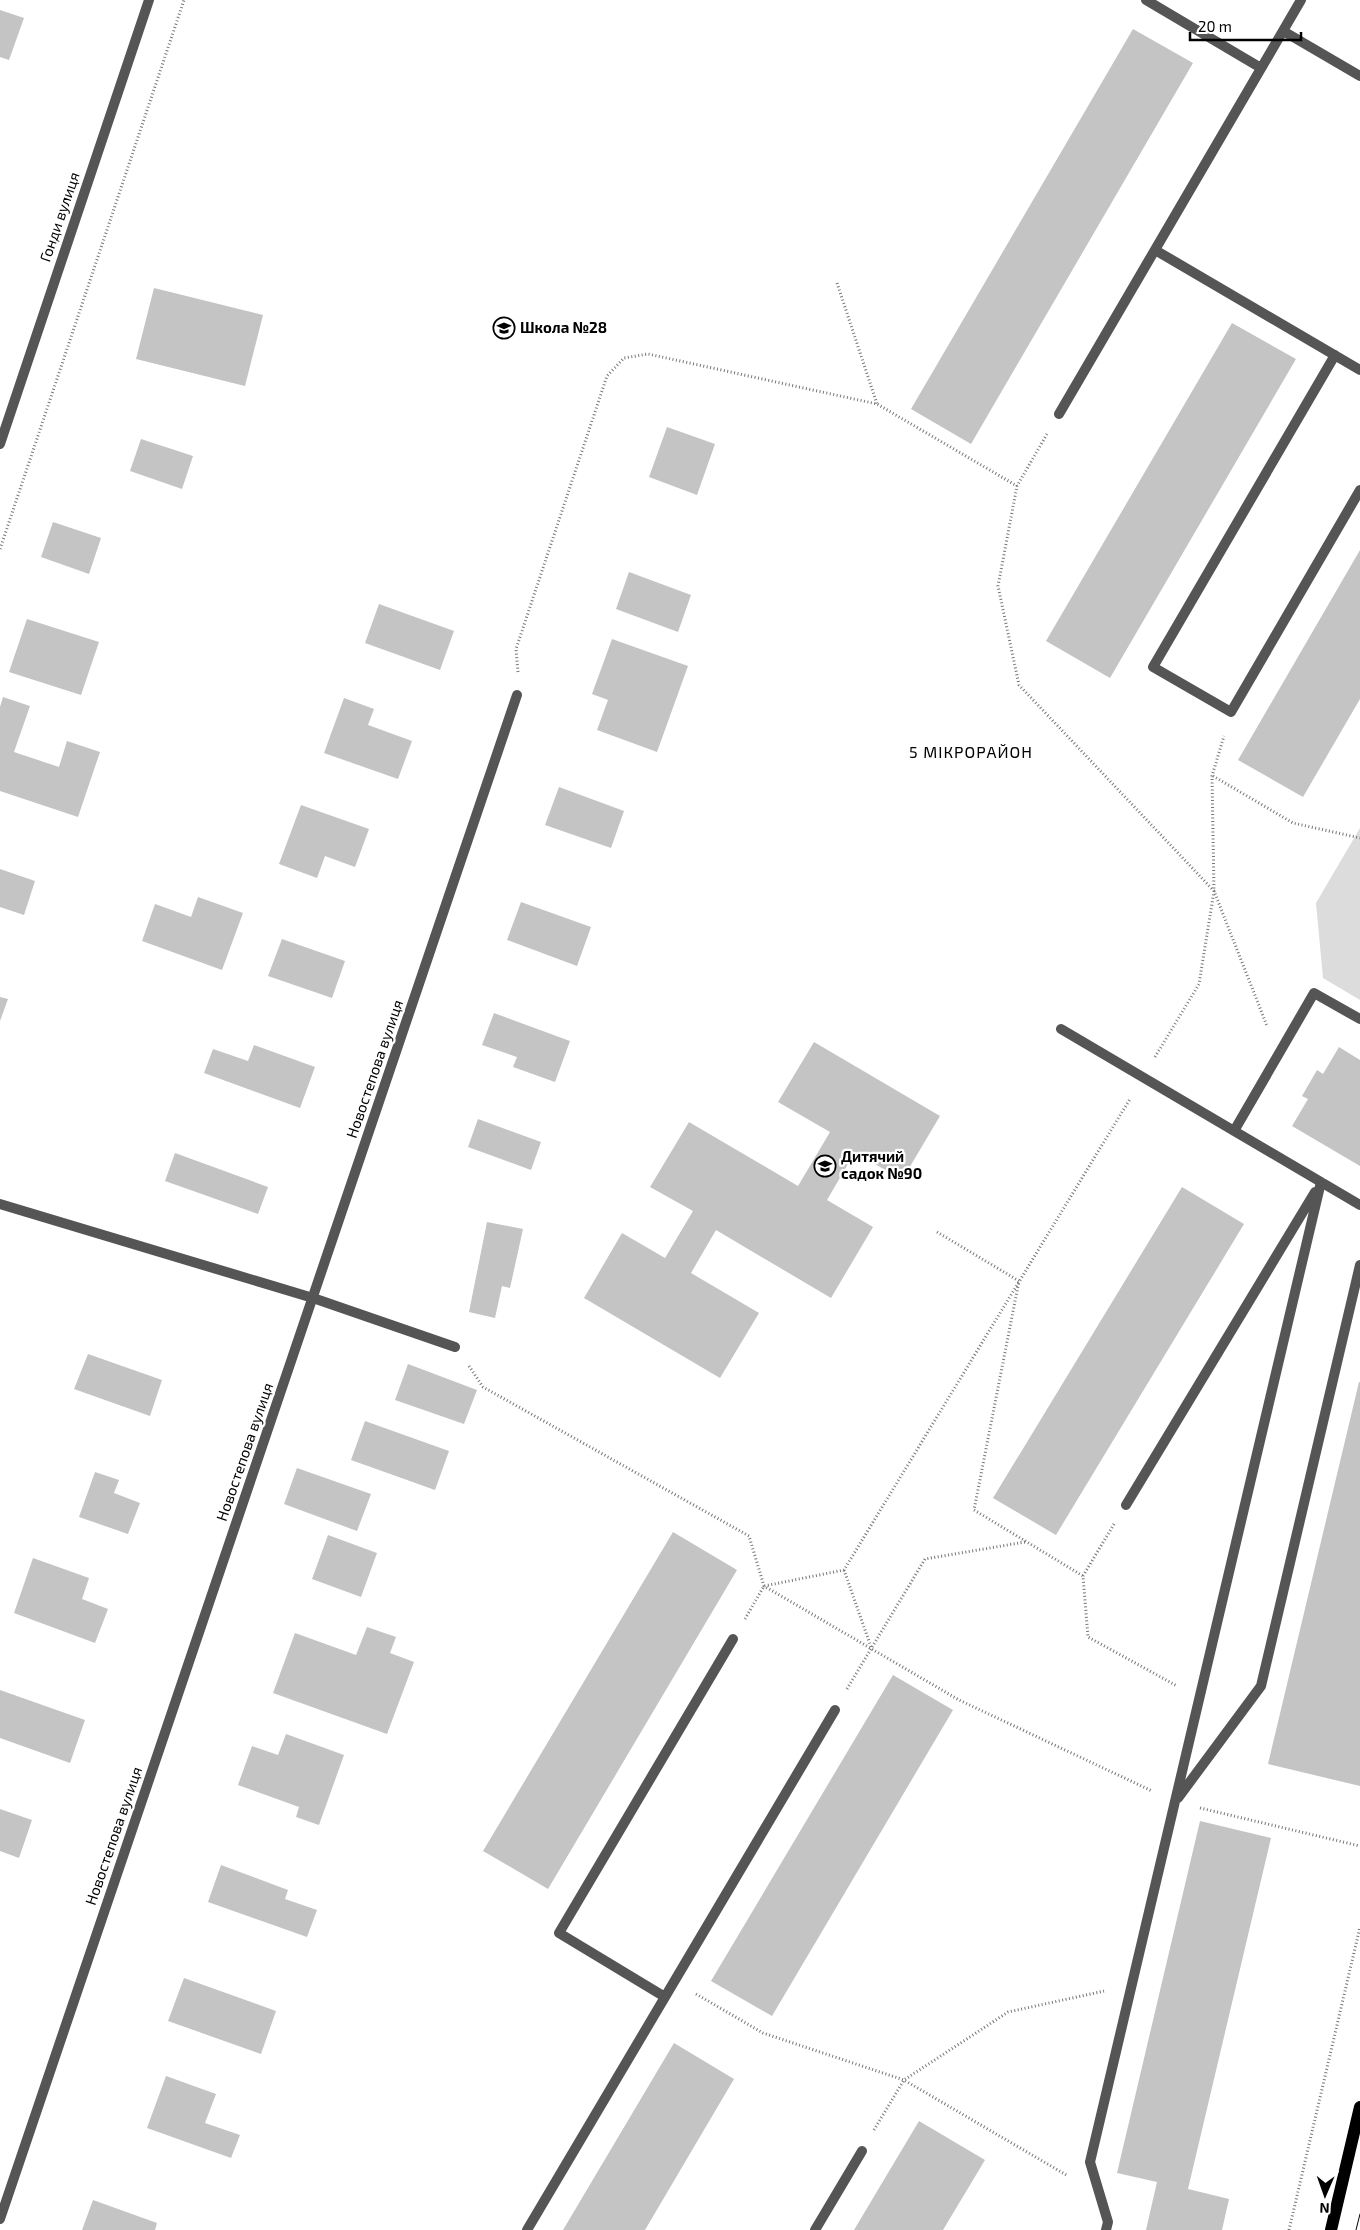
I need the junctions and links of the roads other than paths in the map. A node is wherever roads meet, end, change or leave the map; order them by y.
1 (149, 0) edge
2 (1146, 0) edge
3 (1301, 0) edge
4 (1283, 30) junction
5 (1262, 68) junction
6 (1360, 76) edge
7 (1155, 250) junction
8 (1335, 355) junction
9 (1360, 370) edge
10 (1059, 414) road end
11 (0, 444) edge
12 (1360, 490) edge
13 (517, 696) road end
14 (1360, 1019) edge
15 (1061, 1029) dead end
16 (1234, 1131) junction
17 (1321, 1182) junction
18 (0, 1204) edge
19 (1360, 1206) edge
20 (1360, 1265) edge
21 (313, 1298) junction
22 (455, 1346) dead end
23 (1126, 1505) road end
24 (733, 1639) road end
25 (835, 1710) road end
26 (1175, 1802) junction
27 (665, 1996) junction
28 (1360, 2107) edge
29 (862, 2151) road end
30 (0, 2219) edge
31 (527, 2230) edge
32 (815, 2230) edge
33 (1106, 2230) edge
34 (1331, 2230) edge

1 - 11 street, Гонди вулиця
2 - 5 street
3 - 4 street
4 - 5 street
4 - 6 street
5 - 7 street
7 - 8 street
7 - 10 street
8 - 9 street
8 - 12 street
13 - 21 street, Новостепова вулиця
14 - 16 street
15 - 16 street
16 - 17 street
17 - 19 street
17 - 23 street
17 - 26 street
18 - 21 street
20 - 26 street
21 - 22 street
21 - 30 street, Новостепова вулиця
24 - 27 street
25 - 27 street
26 - 33 street
27 - 31 street
28 - 34 main road
29 - 32 street

